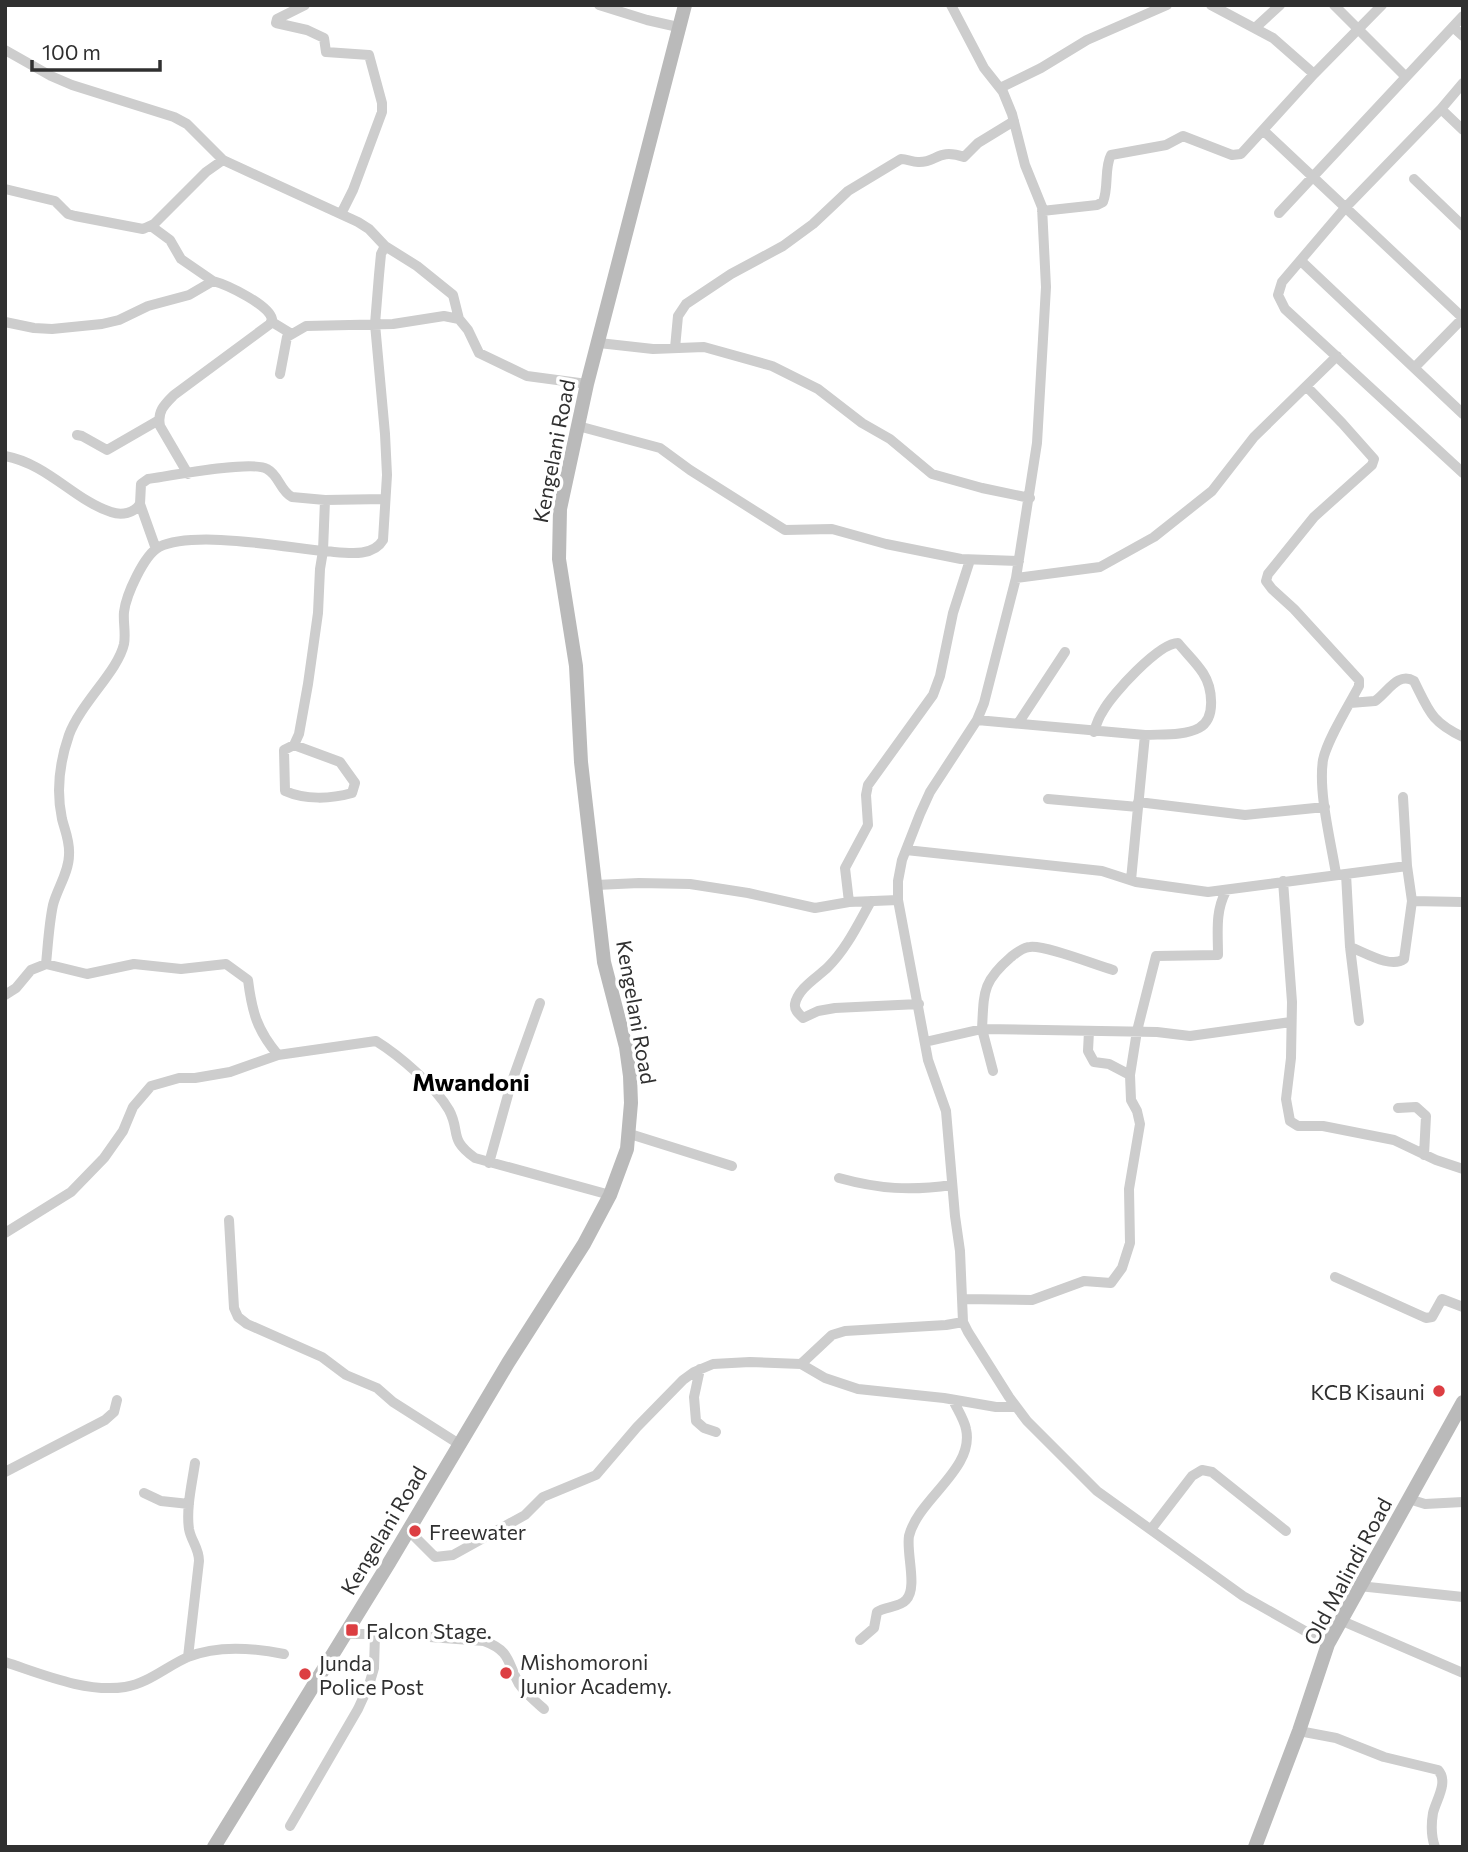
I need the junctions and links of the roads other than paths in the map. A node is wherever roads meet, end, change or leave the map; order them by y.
1 (305, 5) edge
2 (599, 5) edge
3 (685, 5) edge
4 (951, 5) edge
5 (1167, 5) edge
6 (1211, 5) edge
7 (1280, 5) edge
8 (1334, 5) edge
9 (1381, 5) edge
10 (1463, 16) edge
11 (678, 27) junction
12 (1453, 27) junction
13 (1255, 28) junction
14 (1359, 30) junction
15 (1463, 36) edge
16 (5, 50) edge
17 (1314, 74) junction
18 (1405, 76) junction
19 (1463, 83) edge
20 (1000, 88) junction
21 (1441, 109) junction
22 (1014, 121) junction
23 (1463, 130) edge
24 (1264, 131) junction
25 (223, 160) junction
26 (1311, 178) junction
27 (1414, 179) dead end
28 (5, 189) edge
29 (1345, 208) junction
30 (1042, 211) junction
31 (1279, 213) dead end
32 (341, 214) junction
33 (151, 226) junction
34 (1463, 226) edge
35 (385, 246) junction
36 (1301, 261) junction
37 (213, 281) junction
38 (1463, 318) edge
39 (459, 319) junction
40 (5, 322) edge
41 (272, 322) junction
42 (375, 324) junction
43 (290, 333) junction
44 (599, 343) junction
45 (675, 348) junction
46 (1337, 356) junction
47 (1415, 367) junction
48 (280, 374) dead end
49 (587, 384) junction
50 (1307, 387) junction
51 (1463, 414) edge
52 (159, 420) junction
53 (578, 426) junction
54 (77, 435) dead end
55 (5, 456) edge
56 (1463, 473) edge
57 (188, 474) junction
58 (1030, 498) junction
59 (385, 499) junction
60 (325, 500) junction
61 (140, 504) junction
62 (156, 549) junction
63 (323, 551) junction
64 (970, 560) junction
65 (1019, 561) junction
66 (1016, 578) junction
67 (1065, 652) dead end
68 (1350, 703) junction
69 (977, 719) junction
70 (1019, 723) junction
71 (1094, 732) junction
72 (1145, 735) junction
73 (1463, 737) edge
74 (294, 745) junction
75 (1403, 797) dead end
76 (1048, 799) dead end
77 (1138, 805) junction
78 (1325, 807) junction
79 (906, 850) junction
80 (1408, 866) junction
81 (1341, 874) junction
82 (1131, 880) junction
83 (1283, 881) junction
84 (596, 885) junction
85 (1226, 891) junction
86 (898, 900) junction
87 (871, 901) junction
88 (1412, 901) junction
89 (849, 902) junction
90 (1463, 902) edge
91 (1350, 947) junction
92 (47, 964) junction
93 (1113, 970) dead end
94 (5, 995) edge
95 (540, 1003) dead end
96 (919, 1004) junction
97 (1359, 1021) dead end
98 (1291, 1022) junction
99 (982, 1029) junction
100 (1089, 1031) junction
101 (1137, 1031) junction
102 (925, 1042) junction
103 (278, 1055) junction
104 (993, 1070) dead end
105 (1130, 1075) junction
106 (1398, 1108) dead end
107 (630, 1134) junction
108 (1424, 1155) junction
109 (489, 1163) junction
110 (732, 1166) dead end
111 (1463, 1169) edge
112 (839, 1178) dead end
113 (951, 1185) junction
114 (610, 1195) junction
115 (229, 1220) dead end
116 (5, 1233) edge
117 (1335, 1277) dead end
118 (963, 1299) junction
119 (1463, 1307) edge
120 (963, 1322) junction
121 (801, 1364) junction
122 (699, 1369) junction
123 (117, 1399) dead end
124 (953, 1399) junction
125 (1463, 1402) edge
126 (1016, 1407) junction
127 (716, 1432) dead end
128 (458, 1444) junction
129 (195, 1462) dead end
130 (5, 1472) edge
131 (144, 1493) dead end
132 (1409, 1499) junction
133 (1463, 1502) edge
134 (189, 1504) junction
135 (1152, 1528) junction
136 (408, 1530) junction
137 (1286, 1531) dead end
138 (1359, 1586) junction
139 (1463, 1597) edge
140 (1340, 1620) junction
141 (344, 1634) junction
142 (375, 1634) junction
143 (860, 1640) dead end
144 (1328, 1644) junction
145 (284, 1654) dead end
146 (188, 1657) junction
147 (5, 1662) edge
148 (1463, 1673) edge
149 (544, 1709) dead end
150 (1299, 1731) junction
151 (290, 1826) dead end
152 (214, 1847) edge
153 (1255, 1847) edge
154 (1435, 1847) edge

1 - 32 street
2 - 11 street
3 - 11 main road, Kengelani Road
4 - 20 street
5 - 20 street
6 - 13 street
7 - 13 street
8 - 14 street
9 - 14 street
10 - 12 street
11 - 44 main road, Kengelani Road
12 - 15 street
12 - 18 street
13 - 17 street
14 - 17 street
14 - 18 street
16 - 25 street
17 - 24 street
18 - 26 street
19 - 21 street
20 - 22 street
21 - 23 street
21 - 29 street
22 - 30 street
22 - 45 street
24 - 26 street
24 - 30 street
25 - 32 street
25 - 33 street
26 - 29 street
26 - 31 street
27 - 34 street
28 - 33 street
29 - 36 street
29 - 38 street
30 - 58 street
32 - 35 street
33 - 37 street
35 - 39 street
35 - 42 street
36 - 46 street
36 - 47 street
37 - 40 street
37 - 41 street
38 - 47 street
39 - 42 street
39 - 49 street
41 - 43 street
41 - 52 street
42 - 43 street
42 - 59 street
43 - 48 street
44 - 45 street
44 - 49 main road, Kengelani Road
45 - 58 street
46 - 50 street
46 - 56 street
47 - 51 street
49 - 53 main road, Kengelani Road
50 - 66 street
50 - 68 street
52 - 54 street
52 - 57 street
53 - 64 street
53 - 84 main road, Kengelani Road
55 - 61 street
57 - 60 street
57 - 61 street
58 - 65 street
59 - 60 street
59 - 63 street
60 - 63 street
61 - 62 street
62 - 63 street
62 - 92 street
63 - 74 street
64 - 65 street
64 - 89 street
65 - 66 street
66 - 69 street
67 - 70 street
68 - 73 street
68 - 78 street
69 - 70 street
69 - 79 street
70 - 71 street
71 - 72 street
71 - 72 street
72 - 77 street
74 - 74 street
75 - 80 street
76 - 77 street
77 - 78 street
77 - 82 street
78 - 81 street
79 - 82 street
79 - 86 street
80 - 81 street
80 - 88 street
81 - 83 street
81 - 91 street
82 - 85 street
83 - 85 street
83 - 98 street
84 - 89 street
84 - 107 main road, Kengelani Road
85 - 101 street
86 - 87 street
86 - 96 street
87 - 89 street
87 - 96 street
88 - 90 street
88 - 91 street
91 - 97 street
92 - 94 street
92 - 103 street
93 - 99 street
95 - 109 street
96 - 102 street
98 - 101 street
98 - 108 street
99 - 100 street
99 - 102 street
99 - 104 street
100 - 101 street
100 - 105 street
101 - 105 street
102 - 113 street
103 - 109 street
103 - 116 street
105 - 118 street
106 - 108 street
107 - 110 street
107 - 114 main road, Kengelani Road
108 - 111 street
109 - 114 street
112 - 113 street
113 - 118 street
114 - 128 main road, Kengelani Road
115 - 128 street
117 - 119 street
118 - 120 street
120 - 121 street
120 - 126 street
121 - 122 street
121 - 124 street
122 - 127 street
122 - 136 street
123 - 130 street
124 - 126 street
124 - 143 street
125 - 132 main road, Old Malindi Road
126 - 135 street
128 - 136 main road, Kengelani Road
129 - 134 street
131 - 134 street
132 - 133 street
132 - 138 main road, Old Malindi Road
134 - 146 street
135 - 137 street
135 - 144 street
136 - 141 main road, Kengelani Road
138 - 139 street
138 - 140 main road, Old Malindi Road
140 - 144 main road, Old Malindi Road
140 - 148 street
141 - 142 street
141 - 152 main road, Kengelani Road
142 - 149 street
142 - 151 street
144 - 150 main road, Old Malindi Road
145 - 146 street
146 - 147 street
150 - 153 main road, Old Malindi Road
150 - 154 street

